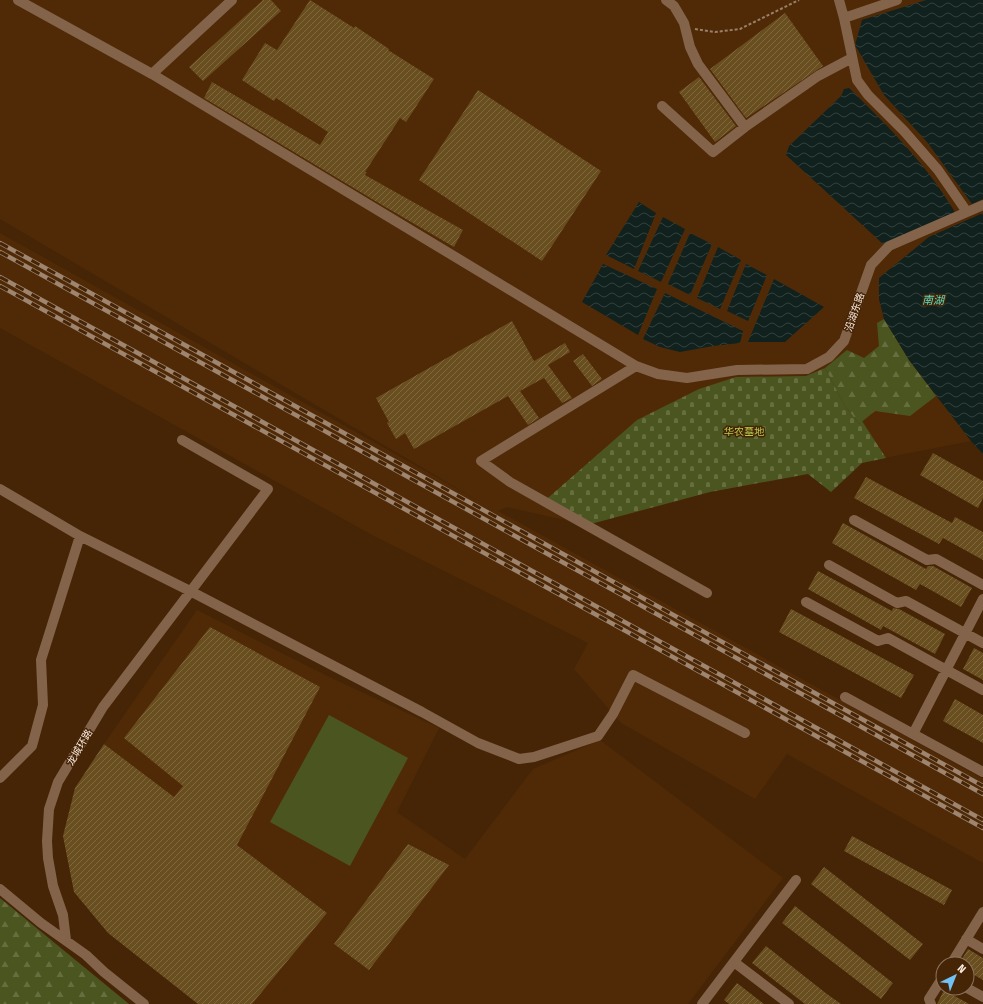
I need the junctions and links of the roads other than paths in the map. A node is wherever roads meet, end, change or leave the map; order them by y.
1 (18, 0) edge
2 (232, 0) edge
3 (666, 0) edge
4 (839, 0) edge
5 (897, 0) edge
6 (844, 18) junction
7 (852, 58) junction
8 (152, 74) junction
9 (662, 106) dead end
10 (745, 127) junction
11 (983, 205) edge
12 (967, 212) junction
13 (636, 366) junction
14 (182, 440) dead end
15 (0, 489) edge
16 (854, 520) dead end
17 (80, 536) junction
18 (829, 565) dead end
19 (983, 584) edge
20 (195, 587) junction
21 (707, 593) dead end
22 (983, 599) edge
23 (806, 602) dead end
24 (965, 633) junction
25 (983, 643) edge
26 (946, 670) junction
27 (983, 690) edge
28 (845, 697) dead end
29 (745, 733) dead end
30 (913, 734) junction
31 (983, 772) edge
32 (0, 778) edge
33 (796, 880) dead end
34 (0, 889) edge
35 (983, 912) edge
36 (978, 930) edge
37 (966, 939) junction
38 (66, 940) junction
39 (983, 949) edge
40 (956, 956) edge
41 (734, 962) junction
42 (935, 990) edge
43 (144, 1004) edge
44 (702, 1004) edge
45 (789, 1004) edge
46 (931, 1004) edge

1 - 8 street, 沿湖东路
2 - 8 street
3 - 10 street
4 - 6 street
5 - 6 street
6 - 7 street
7 - 10 street
7 - 12 street
8 - 13 street, 沿湖东路
9 - 10 street
11 - 12 street, 沿湖东路
12 - 13 street, 沿湖东路
13 - 21 street
14 - 20 street, 龙城环路
15 - 17 street
16 - 19 street
17 - 20 street
17 - 32 street
18 - 24 street
20 - 29 street
20 - 38 street, 龙城环路
22 - 24 street
23 - 26 street
24 - 25 street
24 - 26 street
26 - 27 street
26 - 30 street
28 - 30 street
30 - 31 street
33 - 41 street
34 - 38 street
35 - 36 street
36 - 37 street
37 - 39 street
37 - 40 street
38 - 43 street
41 - 44 street
41 - 45 street
42 - 46 street

